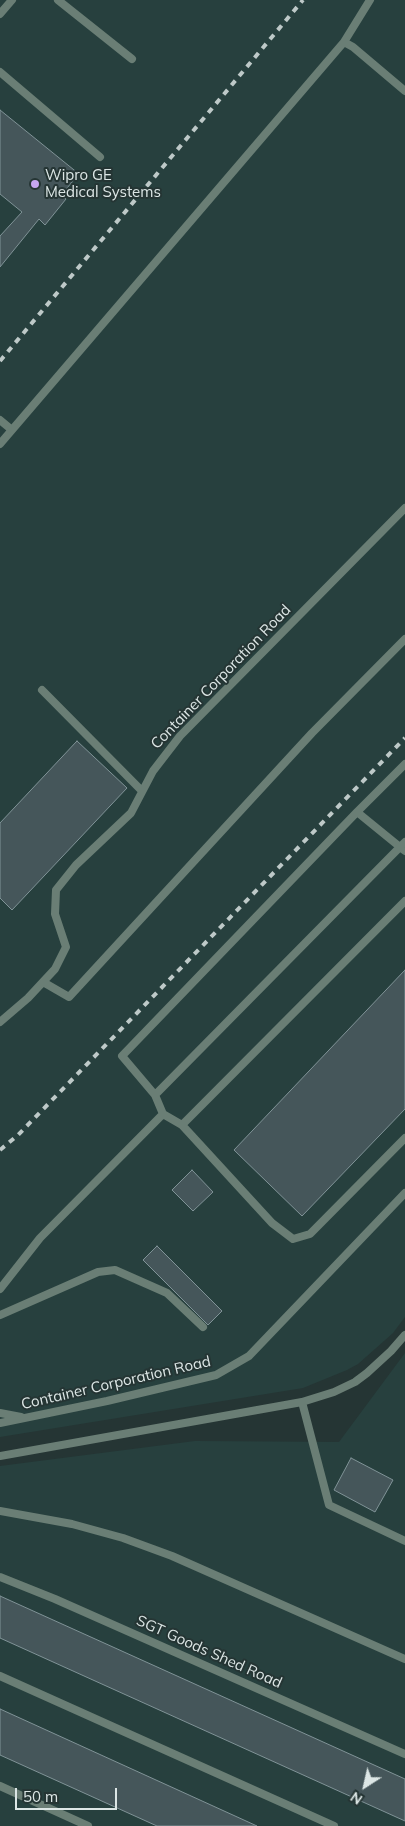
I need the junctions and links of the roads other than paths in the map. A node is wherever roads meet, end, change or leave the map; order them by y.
1 (12, 0) edge
2 (58, 0) edge
3 (370, 0) edge
4 (0, 14) edge
5 (344, 42) junction
6 (132, 59) dead end
7 (0, 72) edge
8 (405, 91) edge
9 (100, 157) dead end
10 (0, 420) edge
11 (12, 430) junction
12 (0, 444) edge
13 (405, 508) edge
14 (405, 639) edge
15 (42, 690) dead end
16 (405, 764) edge
17 (142, 791) junction
18 (357, 812) junction
19 (403, 847) edge
20 (405, 901) edge
21 (43, 982) junction
22 (0, 1022) edge
23 (155, 1095) junction
24 (163, 1114) junction
25 (182, 1125) junction
26 (405, 1138) edge
27 (405, 1193) edge
28 (0, 1289) edge
29 (0, 1315) edge
30 (203, 1327) dead end
31 (405, 1334) edge
32 (302, 1402) junction
33 (0, 1413) edge
34 (26, 1418) junction
35 (0, 1423) edge
36 (0, 1456) edge
37 (0, 1511) edge
38 (405, 1541) edge
39 (0, 1577) edge
40 (405, 1659) edge
41 (0, 1676) edge
42 (405, 1754) edge
43 (0, 1786) edge
44 (88, 1826) edge
45 (334, 1826) edge

1 - 4 lane
2 - 6 lane
3 - 5 lane
5 - 8 lane
5 - 11 lane
7 - 9 lane
10 - 11 lane
11 - 12 lane
13 - 17 lane, Container Corporation Road
14 - 21 lane
15 - 17 lane
16 - 18 lane
17 - 21 lane, Container Corporation Road
18 - 19 lane
18 - 23 lane
19 - 23 lane
20 - 25 lane
21 - 22 lane, Container Corporation Road
23 - 24 lane
24 - 25 lane
24 - 28 lane
25 - 26 lane
27 - 34 lane, Container Corporation Road
29 - 30 lane
31 - 32 lane
32 - 36 lane
32 - 38 lane
33 - 34 lane
34 - 35 lane, Container Corporation Road
37 - 40 lane
39 - 42 lane, SGT Goods Shed Road
41 - 45 lane
43 - 44 lane

